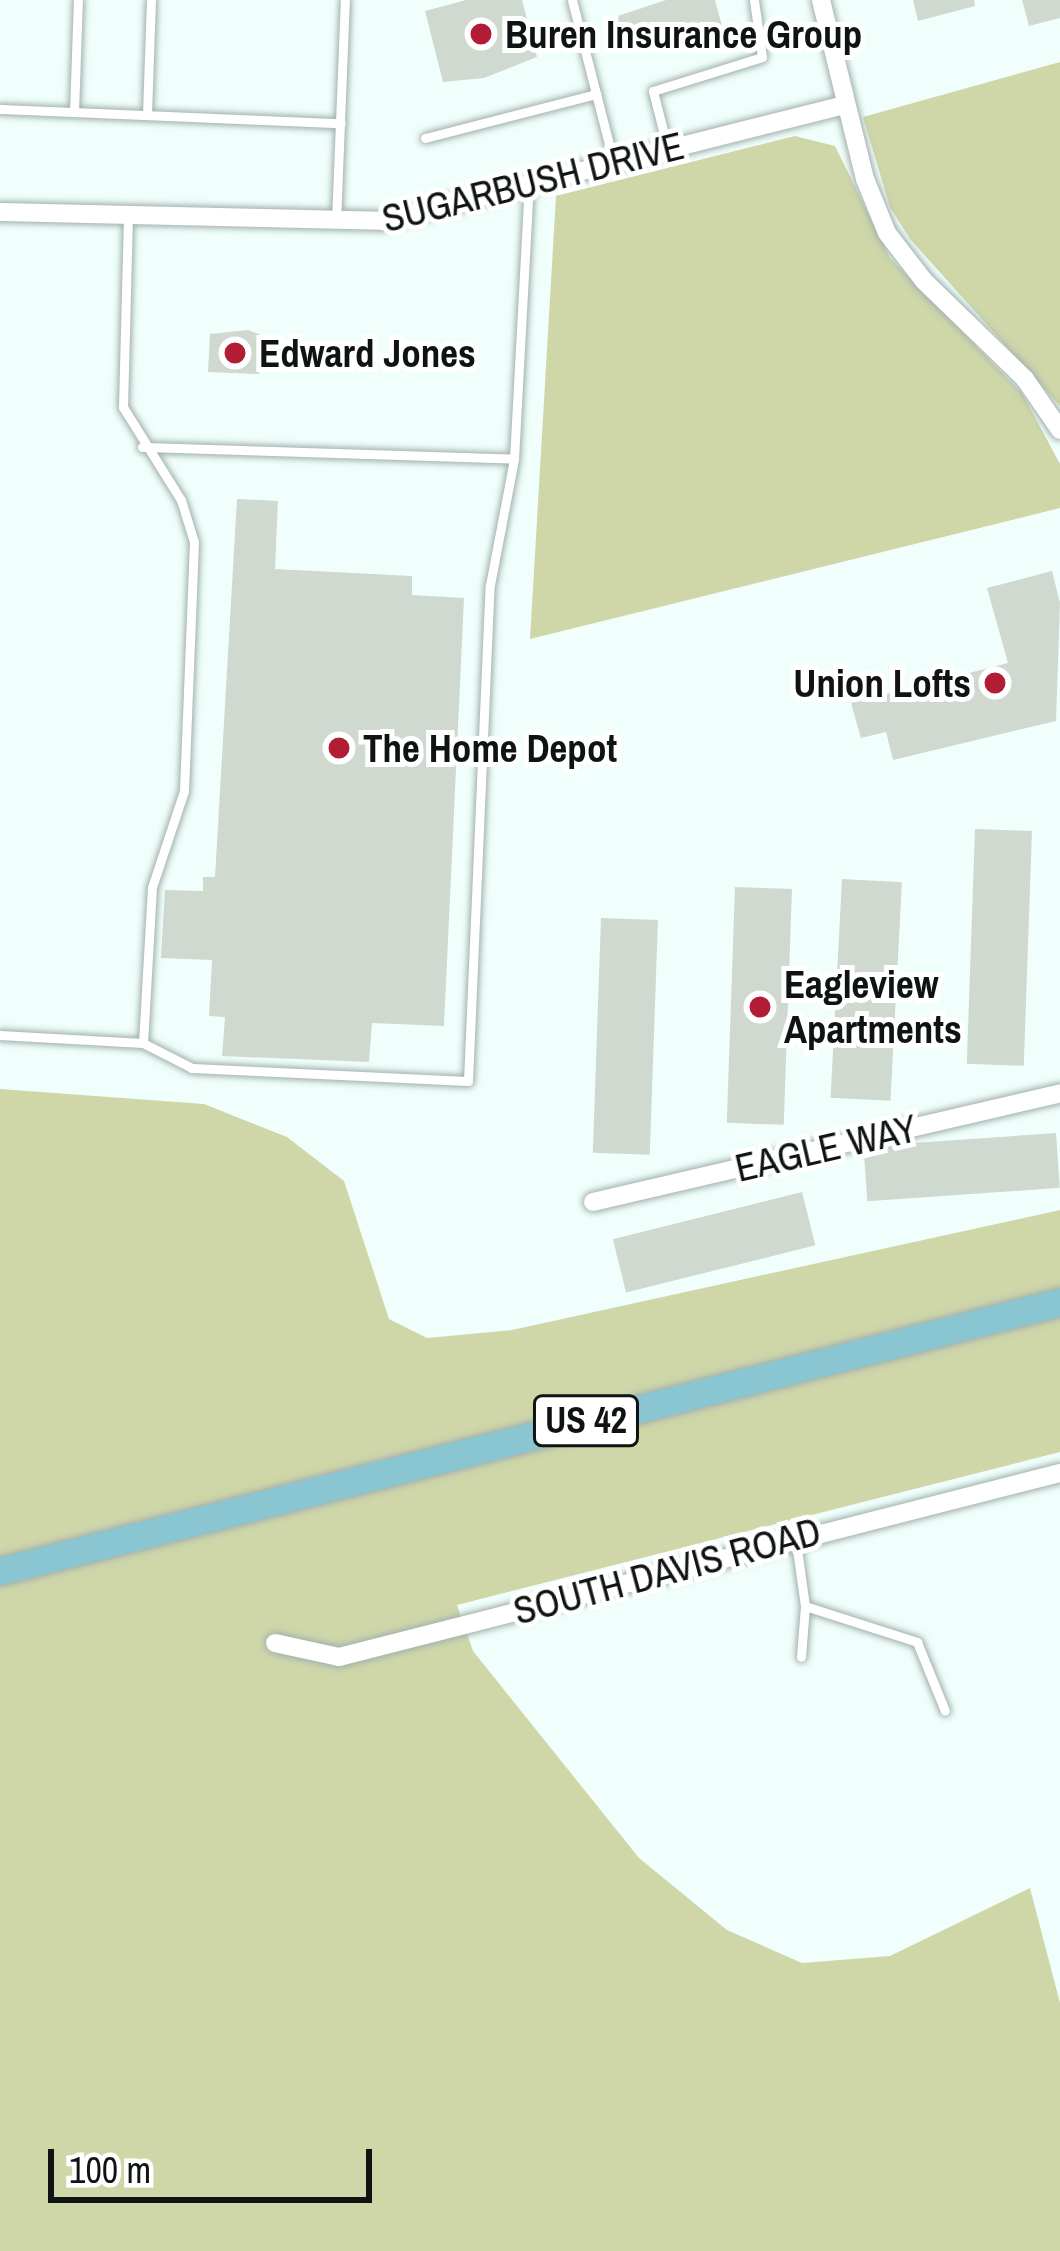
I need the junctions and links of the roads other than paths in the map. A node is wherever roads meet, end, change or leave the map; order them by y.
1 (78, 0) edge
2 (151, 0) edge
3 (345, 0) edge
4 (572, 0) edge
5 (754, 0) edge
6 (820, 0) edge
7 (596, 94) junction
8 (845, 105) junction
9 (0, 109) edge
10 (74, 112) junction
11 (147, 114) junction
12 (340, 122) junction
13 (425, 138) dead end
14 (668, 150) junction
15 (614, 164) junction
16 (529, 186) junction
17 (0, 212) edge
18 (128, 216) junction
19 (336, 222) junction
20 (1060, 430) edge
21 (142, 447) junction
22 (514, 459) junction
23 (0, 1035) edge
24 (143, 1043) junction
25 (1060, 1094) edge
26 (593, 1202) dead end
27 (1060, 1302) edge
28 (1060, 1473) edge
29 (795, 1537) junction
30 (0, 1571) edge
31 (806, 1606) junction
32 (275, 1643) dead end
33 (801, 1657) dead end
34 (945, 1711) dead end

1 - 10 lane
2 - 11 lane
3 - 12 lane
4 - 7 lane
5 - 14 lane
6 - 8 street
7 - 13 lane
7 - 15 lane
8 - 14 street, SUGARBUSH DRIVE
8 - 20 street
9 - 10 lane
10 - 11 lane
11 - 12 lane
12 - 19 lane
14 - 15 street, SUGARBUSH DRIVE
15 - 16 street, SUGARBUSH DRIVE
16 - 19 street, SUGARBUSH DRIVE
16 - 22 lane
17 - 18 street, SUGARBUSH DRIVE
18 - 19 street, SUGARBUSH DRIVE
18 - 21 lane
21 - 22 lane
21 - 24 lane
22 - 24 lane
23 - 24 lane
25 - 26 street, EAGLE WAY
27 - 30 main road, US 42
28 - 29 street, SOUTH DAVIS ROAD
29 - 31 lane
29 - 32 street, SOUTH DAVIS ROAD
31 - 33 lane
31 - 34 lane

